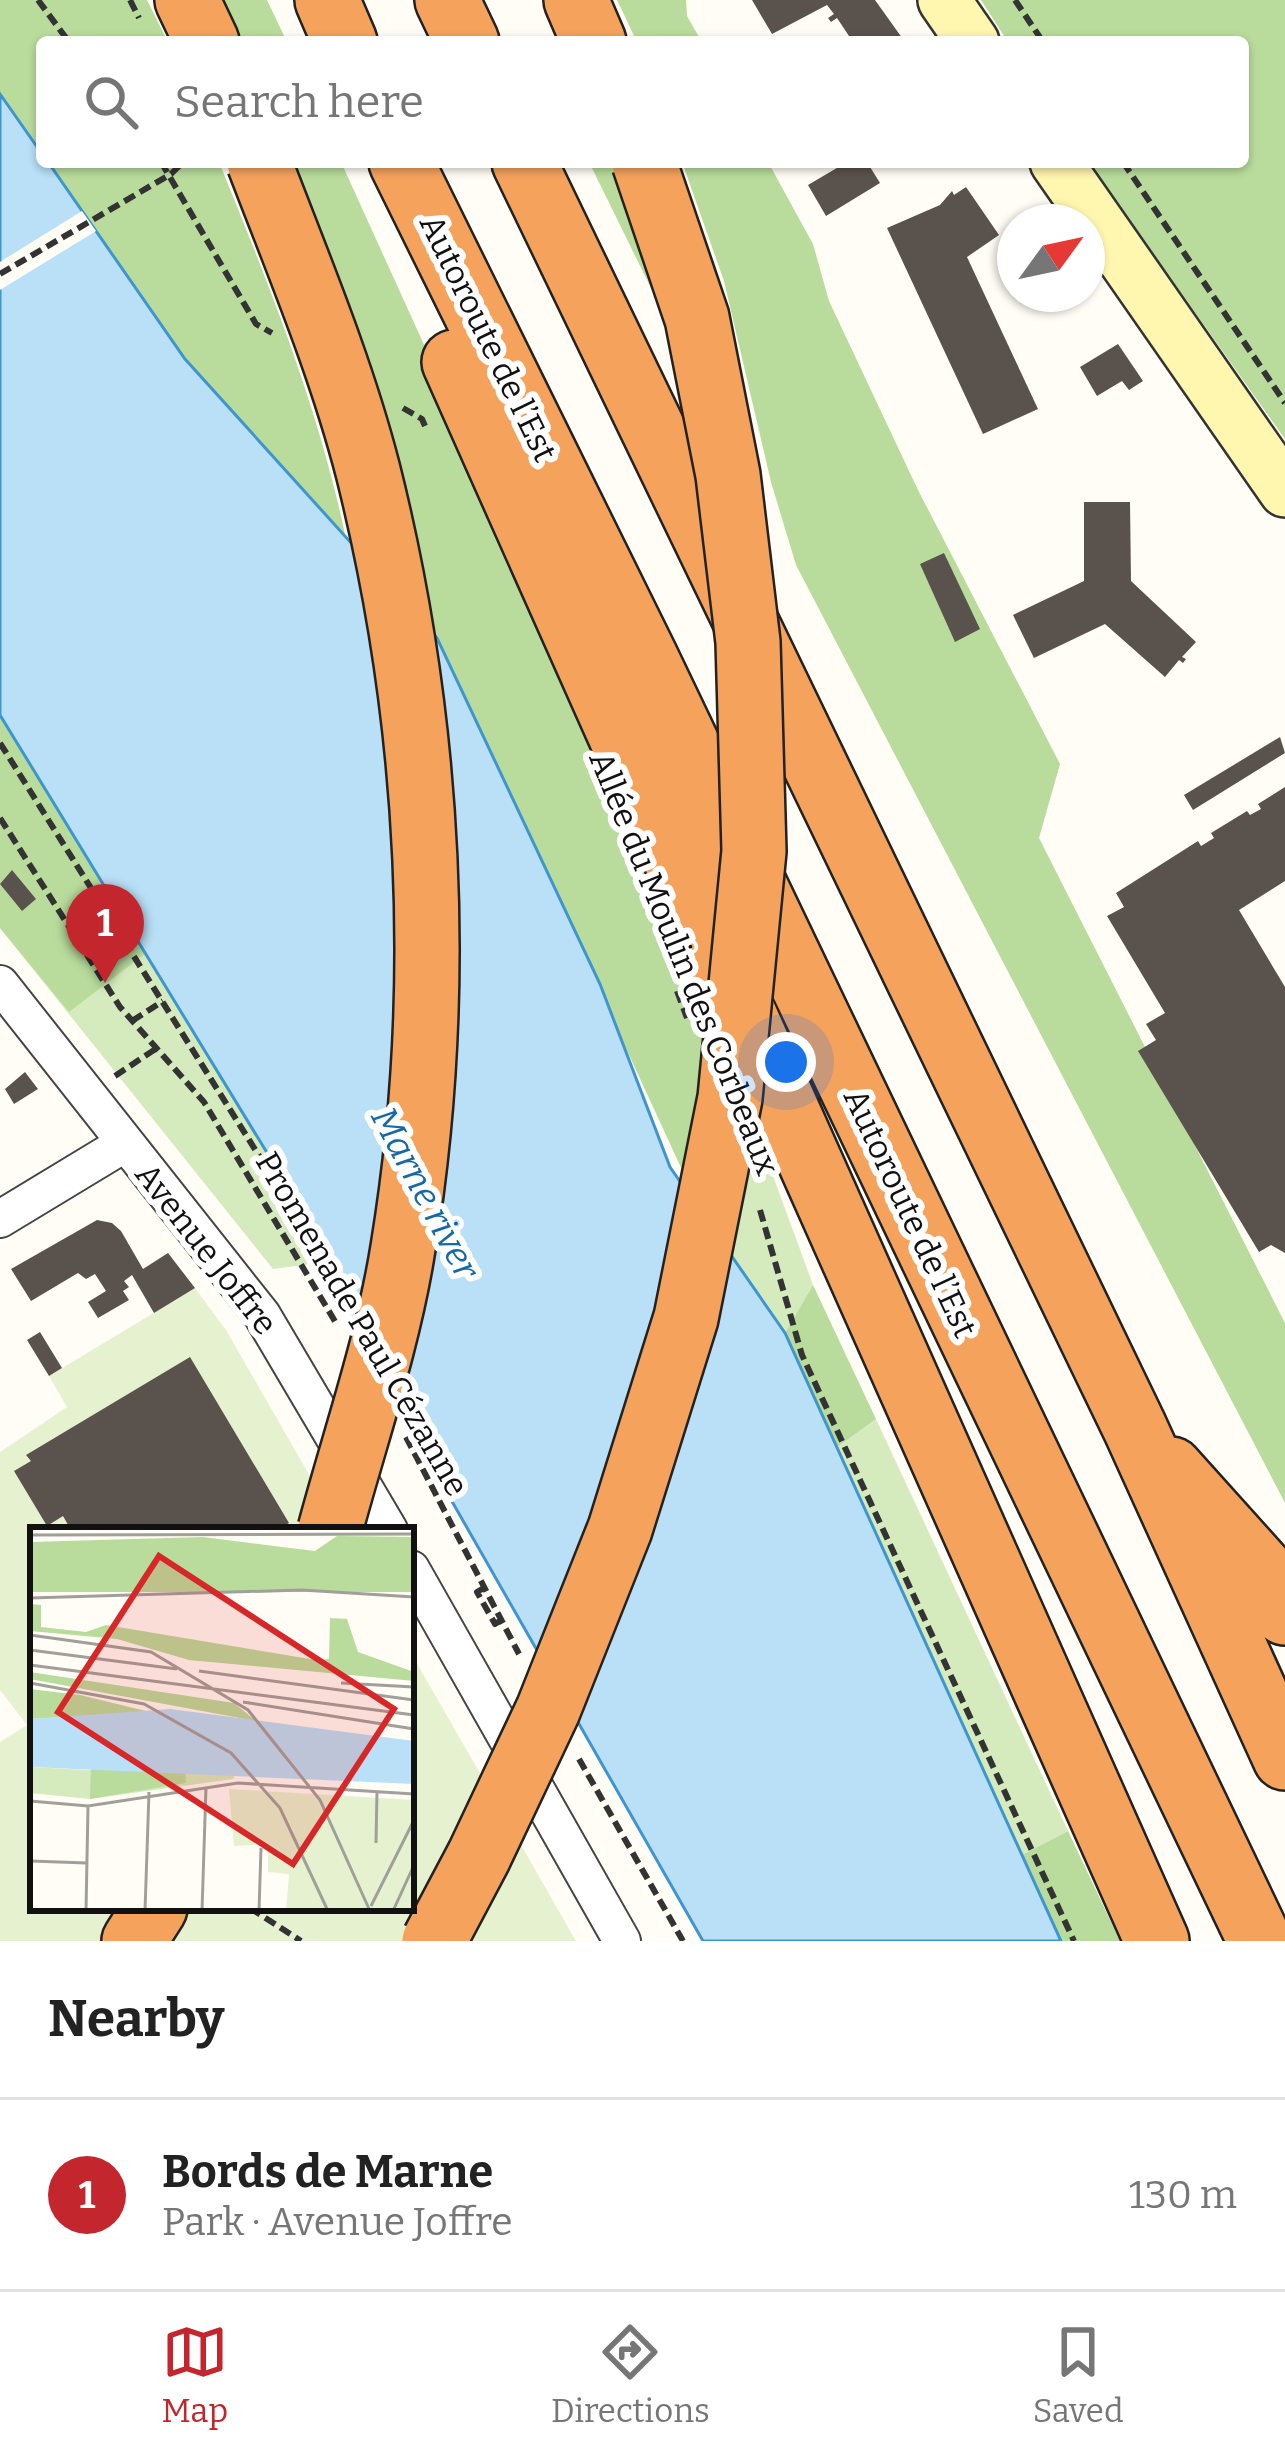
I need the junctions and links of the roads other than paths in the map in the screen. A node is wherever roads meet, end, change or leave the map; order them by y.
1 (188, 0) edge
2 (326, 0) edge
3 (447, 0) edge
4 (575, 0) edge
5 (944, 0) edge
6 (204, 36) edge
7 (342, 36) edge
8 (464, 36) edge
9 (591, 36) edge
10 (969, 36) edge
11 (262, 168) edge
12 (372, 168) edge
13 (404, 168) edge
14 (527, 168) edge
15 (646, 168) edge
16 (1061, 168) edge
17 (1285, 491) edge
18 (0, 984) edge
19 (124, 1144) junction
20 (0, 1219) edge
21 (1135, 1428) junction
22 (331, 1527) edge
23 (387, 1527) edge
24 (414, 1574) edge
25 (1285, 1613) edge
26 (1285, 1759) edge
27 (153, 1911) edge
28 (134, 1941) edge
29 (434, 1941) edge
30 (622, 1941) edge
31 (1157, 1941) edge
32 (1260, 1941) edge

1 - 6 highway
2 - 7 highway
3 - 8 highway
4 - 9 highway
5 - 10 street
11 - 22 highway, bridge
12 - 31 highway
13 - 32 highway, Autoroute de l’Est
14 - 21 highway
15 - 29 highway, bridge
16 - 17 street
18 - 19 street, Avenue Joffre
19 - 20 street
19 - 23 street, Avenue Joffre
21 - 25 highway
21 - 26 highway
24 - 30 street
27 - 28 highway

